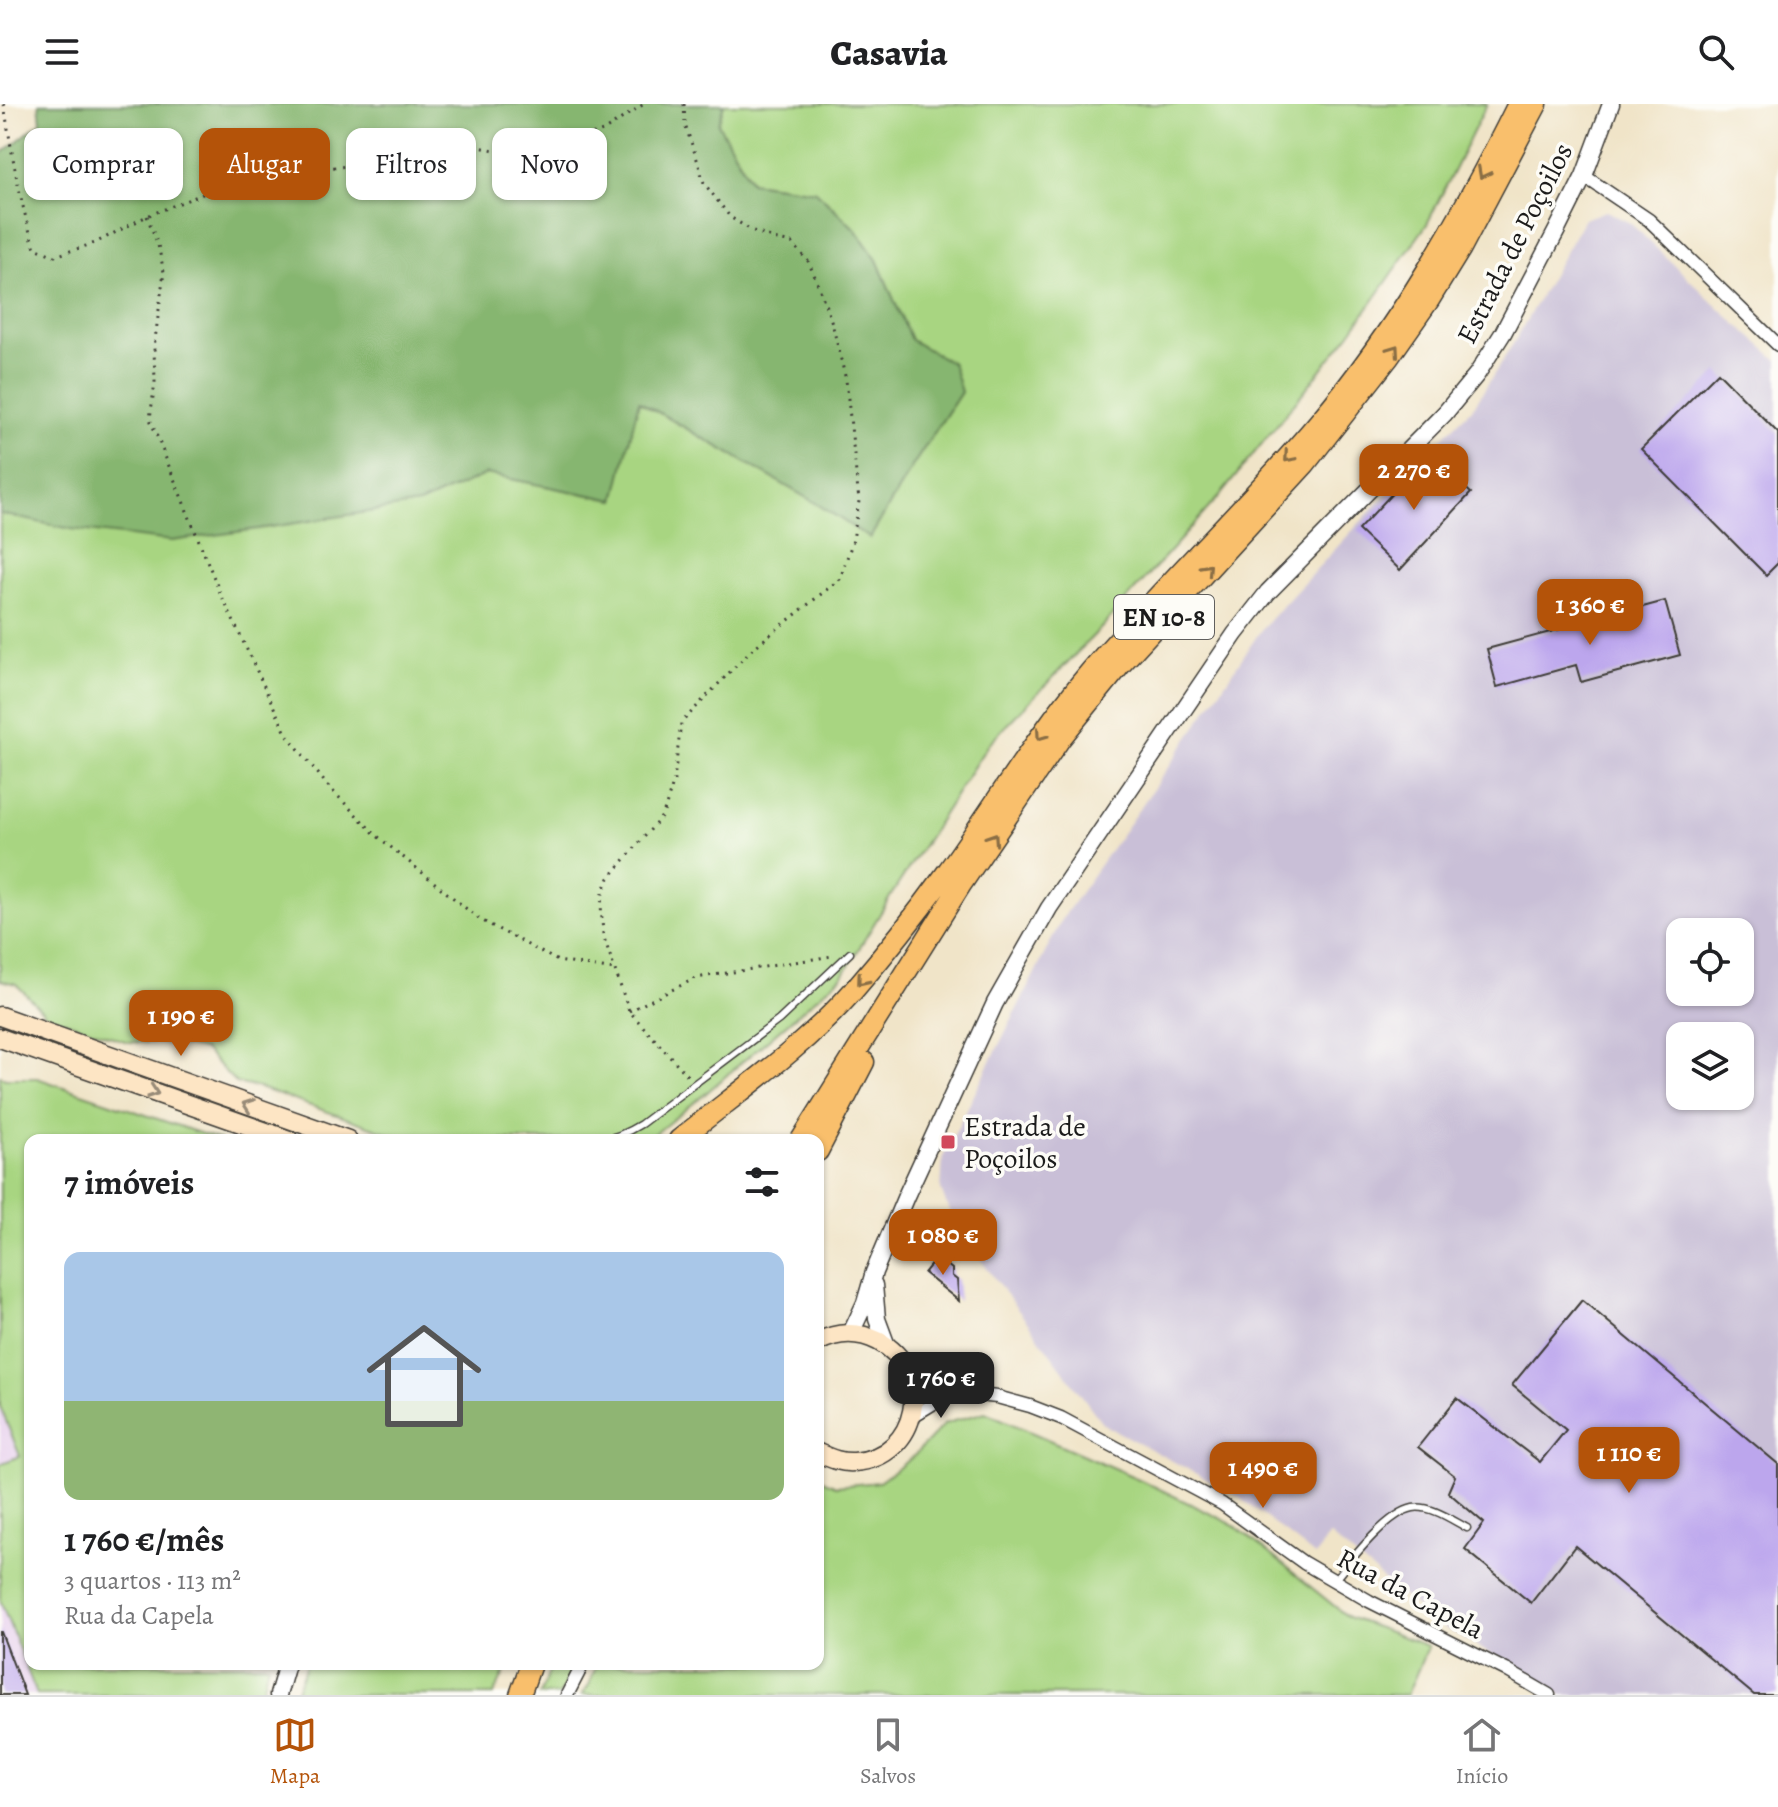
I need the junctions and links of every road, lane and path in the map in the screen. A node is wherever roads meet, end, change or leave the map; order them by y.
1 (4, 104) edge
2 (644, 104) edge
3 (684, 104) edge
4 (1518, 104) edge
5 (1537, 104) edge
6 (1611, 104) edge
7 (1584, 176) junction
8 (147, 216) junction
9 (1778, 345) edge
10 (953, 879) junction
11 (850, 953) joint
12 (615, 970) junction
13 (629, 1011) junction
14 (0, 1016) edge
15 (0, 1038) edge
16 (694, 1083) junction
17 (272, 1134) edge
18 (331, 1134) edge
19 (624, 1134) edge
20 (686, 1134) edge
21 (789, 1134) edge
22 (804, 1134) edge
23 (824, 1139) edge
24 (874, 1272) junction
25 (851, 1333) junction
26 (824, 1340) edge
27 (887, 1346) junction
28 (905, 1365) junction
29 (952, 1392) junction
30 (911, 1417) junction
31 (824, 1456) edge
32 (1467, 1528) dead end
33 (1334, 1581) junction
34 (285, 1670) edge
35 (529, 1670) edge
36 (580, 1670) edge
37 (278, 1695) edge
38 (520, 1695) edge
39 (567, 1695) edge
40 (1549, 1695) edge

1 - 8 path
2 - 8 path
3 - 12 path
4 -> 10 highway, EN 10-8
10 -> 5 highway, EN 10-8
6 - 7 street, Estrada de Poçoilos
7 - 9 street
7 - 24 street, Estrada de Poçoilos
8 - 12 path
10 -> 20 highway
10 - 21 highway, EN 10-8
10 - 22 highway, EN 10-8
10 - 23 highway
11 - 13 path
11 - 16 lane
12 - 13 path
13 - 16 path
18 -> 14 main road
15 -> 17 main road
16 - 19 lane
24 - 25 street, Estrada de Poçoilos
24 - 27 street, Estrada de Poçoilos
25 - 26 main road
25 - 27 main road, Estrada de Poçoilos
27 - 28 main road, Estrada de Poçoilos
28 - 29 street, Rua da Capela
28 - 30 main road
29 - 30 street
29 - 33 street, Rua da Capela
30 - 31 main road
32 - 33 lane
33 - 40 street, Rua da Capela
34 - 37 street
35 - 38 highway
36 - 39 street

